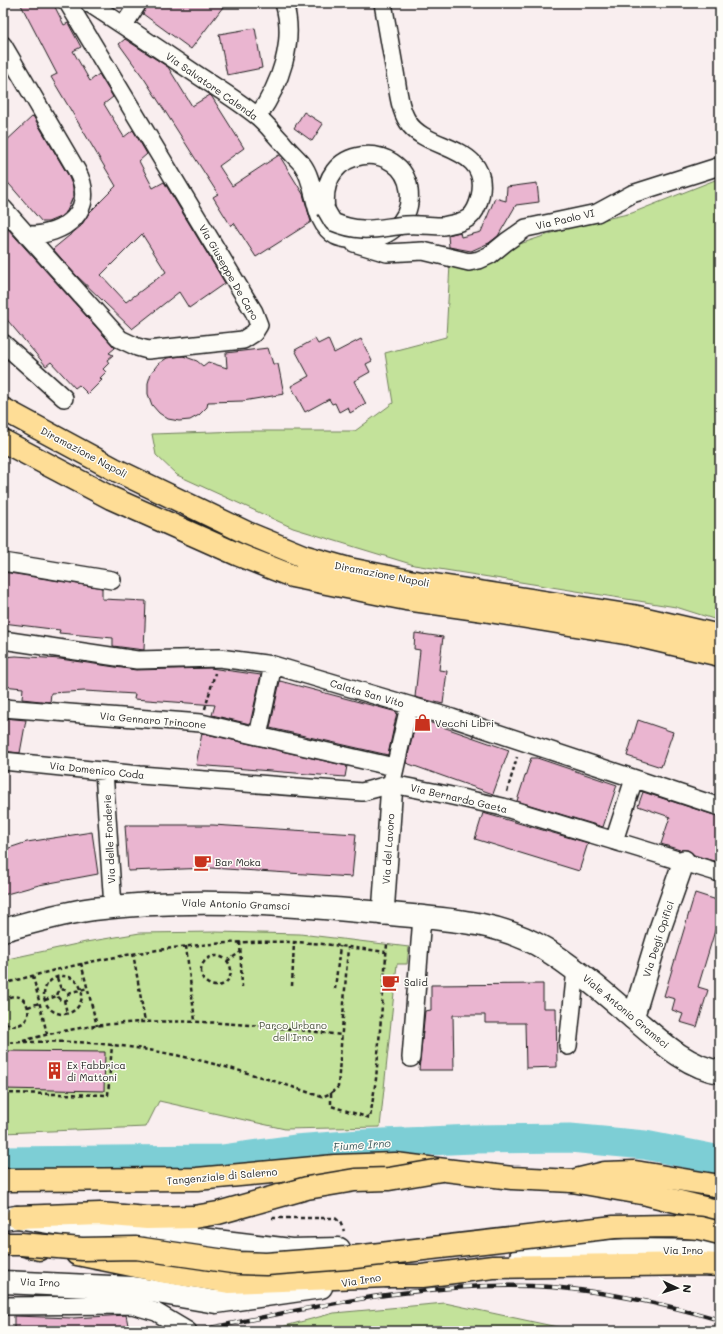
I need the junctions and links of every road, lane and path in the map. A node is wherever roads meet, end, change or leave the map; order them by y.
1 (68, 3) edge
2 (89, 3) edge
3 (138, 3) edge
4 (284, 3) edge
5 (382, 3) edge
6 (124, 25) junction
7 (3, 45) edge
8 (258, 116) junction
9 (720, 166) edge
10 (3, 208) edge
11 (19, 226) junction
12 (343, 239) junction
13 (3, 343) edge
14 (64, 398) dead end
15 (3, 409) edge
16 (3, 441) edge
17 (3, 562) edge
18 (112, 580) dead end
19 (720, 636) edge
20 (3, 640) edge
21 (720, 655) edge
22 (219, 658) junction
23 (273, 666) junction
24 (409, 706) junction
25 (3, 708) edge
26 (201, 723) junction
27 (258, 736) junction
28 (521, 743) junction
29 (3, 760) edge
30 (104, 771) junction
31 (393, 776) junction
32 (190, 779) joint
33 (634, 779) junction
34 (503, 807) junction
35 (720, 807) edge
36 (614, 841) junction
37 (684, 861) junction
38 (720, 873) edge
39 (113, 907) junction
40 (383, 914) junction
41 (422, 917) junction
42 (3, 930) edge
43 (240, 942) junction
44 (294, 942) junction
45 (387, 944) dead end
46 (186, 946) junction
47 (340, 946) junction
48 (348, 947) junction
49 (240, 952) junction
50 (386, 952) junction
51 (133, 953) junction
52 (227, 961) junction
53 (81, 963) junction
54 (576, 969) junction
55 (33, 976) junction
56 (57, 978) junction
57 (3, 984) edge
58 (292, 986) dead end
59 (242, 987) dead end
60 (88, 988) junction
61 (61, 989) junction
62 (335, 989) dead end
63 (81, 990) junction
64 (68, 993) junction
65 (57, 996) junction
66 (45, 1000) junction
67 (64, 1000) junction
68 (3, 1001) edge
69 (39, 1003) junction
70 (28, 1008) junction
71 (68, 1014) junction
72 (633, 1018) junction
73 (3, 1021) edge
74 (195, 1021) junction
75 (145, 1022) junction
76 (97, 1026) junction
77 (47, 1034) junction
78 (341, 1035) junction
79 (3, 1043) edge
80 (18, 1043) junction
81 (112, 1045) junction
82 (568, 1046) dead end
83 (411, 1058) dead end
84 (720, 1072) edge
85 (3, 1093) edge
86 (331, 1093) junction
87 (441, 1170) junction
88 (3, 1180) edge
89 (567, 1181) junction
90 (720, 1186) edge
91 (720, 1212) edge
92 (10, 1218) edge
93 (266, 1218) dead end
94 (720, 1223) edge
95 (720, 1233) edge
96 (12, 1244) edge
97 (347, 1249) junction
98 (720, 1250) edge
99 (720, 1265) edge
100 (387, 1276) junction
101 (3, 1282) edge
102 (3, 1306) edge
103 (188, 1331) edge
104 (389, 1331) edge
105 (400, 1331) edge

1 - 11 street, Via Giuseppe De Caro
2 - 6 street, Via Salvatore Calenda
3 - 6 street
4 - 8 street
5 - 12 street, bridge
6 - 8 street, Via Salvatore Calenda
7 - 11 street
8 - 12 street, Via Salvatore Calenda
9 - 12 street, Via Paolo VI
10 - 11 street
13 - 14 street
15 - 19 highway, Diramazione Napoli
16 - 21 highway, Diramazione Napoli
17 - 18 street
20 - 22 street, Calata San Vito
22 - 23 street, Calata San Vito
22 - 26 path
23 - 24 street, Calata San Vito
23 - 27 street
24 - 28 street, Calata San Vito
24 - 31 street
25 - 26 street, Via Gennaro Trincone
26 - 27 street, Via Gennaro Trincone
27 - 31 street, Via Gennaro Trincone
28 - 33 street, Calata San Vito
28 - 34 path
29 - 30 street, Via Domenico Coda
30 - 32 street, Via Domenico Coda
30 - 39 street, Via delle Fonderie
31 - 32 street, Via Bernardo Gaeta
31 - 34 street, Via Bernardo Gaeta
31 - 40 street, Via del Lavoro
33 - 35 street, Calata San Vito
33 - 36 street
34 - 36 street, Via Bernardo Gaeta
36 - 37 street, Via Bernardo Gaeta
37 - 38 street, Via Bernardo Gaeta
37 - 72 street, Via Degli Opifici
39 - 40 main road, Viale Antonio Gramsci
39 - 42 main road, Viale Antonio Gramsci
40 - 41 main road, Viale Antonio Gramsci
41 - 54 main road, Viale Antonio Gramsci
41 - 83 street
43 - 44 path
43 - 46 path
43 - 49 path
44 - 47 path
44 - 58 path
45 - 50 path
46 - 51 path
46 - 74 path
47 - 48 path
47 - 62 path
48 - 50 path
48 - 78 path
49 - 52 path
49 - 59 path
50 - 86 path
51 - 53 path
51 - 75 path
52 - 52 path
53 - 55 path
53 - 60 path
54 - 72 main road, Viale Antonio Gramsci
54 - 82 street, Viale Antonio Gramsci
55 - 57 path
55 - 69 path
56 - 61 path
56 - 63 path
56 - 66 path
60 - 63 path
60 - 76 path
61 - 64 path
61 - 65 path
63 - 64 path
63 - 71 path
64 - 67 path
65 - 66 path
65 - 67 path
66 - 71 path
67 - 71 path
68 - 70 path
69 - 70 path
69 - 77 path
70 - 73 path
72 - 84 main road, Viale Antonio Gramsci
74 - 75 path
74 - 78 path
75 - 76 path
76 - 77 path
77 - 80 path
78 - 86 path
79 - 80 path
80 - 81 path
81 - 85 path
81 - 86 path
87 - 88 highway, Tangenziale di Salerno, bridge
87 - 89 highway, Tangenziale di Salerno
87 - 92 highway, bridge
89 - 90 highway
89 - 91 highway
92 - 97 main road
93 - 97 path
94 - 97 main road
95 - 96 highway, bridge
96 - 100 highway, bridge
98 - 100 main road, Via Irno
99 - 100 highway
100 - 101 main road, Via Irno
102 - 103 street
104 - 105 path

